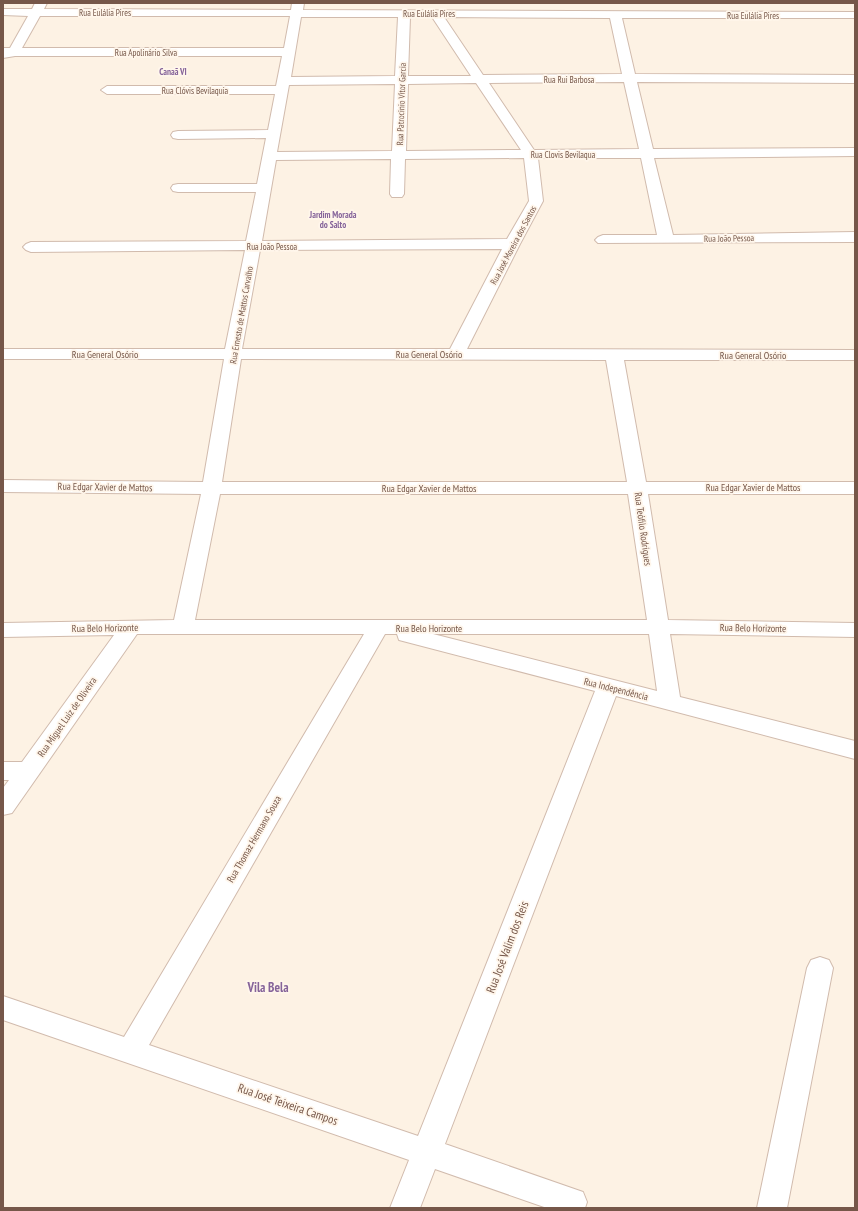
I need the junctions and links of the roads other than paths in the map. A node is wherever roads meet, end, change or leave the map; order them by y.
1 (39, 7) edge
2 (297, 8) edge
3 (472, 8) edge
4 (3, 12) edge
5 (404, 13) junction
6 (435, 14) junction
7 (616, 14) junction
8 (855, 15) edge
9 (289, 52) junction
10 (7, 53) edge
11 (630, 78) junction
12 (481, 79) junction
13 (855, 79) edge
14 (402, 81) junction
15 (283, 85) junction
16 (107, 90) dead end
17 (274, 134) junction
18 (178, 135) dead end
19 (855, 152) edge
20 (647, 153) junction
21 (530, 154) junction
22 (398, 155) junction
23 (270, 156) junction
24 (178, 188) dead end
25 (264, 188) junction
26 (397, 194) dead end
27 (855, 237) edge
28 (666, 239) junction
29 (603, 240) dead end
30 (512, 244) junction
31 (254, 246) junction
32 (31, 247) dead end
33 (457, 353) junction
34 (3, 354) edge
35 (234, 354) junction
36 (614, 354) junction
37 (855, 355) edge
38 (3, 486) edge
39 (637, 487) junction
40 (212, 488) junction
41 (855, 488) edge
42 (130, 627) junction
43 (182, 627) junction
44 (658, 627) junction
45 (378, 628) junction
46 (3, 630) edge
47 (855, 630) edge
48 (608, 687) junction
49 (670, 703) junction
50 (855, 750) edge
51 (3, 771) edge
52 (29, 771) junction
53 (3, 806) edge
54 (820, 968) dead end
55 (3, 1008) edge
56 (131, 1050) junction
57 (427, 1152) junction
58 (572, 1202) dead end
59 (405, 1208) edge
60 (772, 1208) edge

1 - 2 street, Rua Eulália Pires
1 - 4 street, Rua Eulália Pires
1 - 10 street
2 - 5 street, Rua Eulália Pires
2 - 9 street, Rua Ernesto de Mattos Carvalho
3 - 6 street, Rua Eulália Pires
3 - 7 street, Rua Eulália Pires
5 - 6 street, Rua Eulália Pires
5 - 14 street, Rua Patrocinio Vitor Garcia
6 - 12 street, Rua José Moreira dos Santos
7 - 8 street, Rua Eulália Pires
7 - 11 street
9 - 10 street, Rua Apolinário Silva
9 - 15 street, Rua Ernesto de Mattos Carvalho
11 - 12 street, Rua Rui Barbosa
11 - 13 street, Rua Rui Barbosa
11 - 20 street
12 - 14 street, Rua Rui Barbosa
12 - 21 street, Rua José Moreira dos Santos
14 - 15 street, Rua Rui Barbosa
14 - 22 street, Rua Patrocinio Vitor Garcia
15 - 16 street, Rua Clóvis Bevilaquia
15 - 17 street, Rua Ernesto de Mattos Carvalho
17 - 18 street
17 - 23 street, Rua Ernesto de Mattos Carvalho
19 - 20 street, Rua Clovis Bevilaqua
20 - 21 street, Rua Clovis Bevilaqua
20 - 28 street
21 - 22 street, Rua Clovis Bevilaqua
21 - 30 street, Rua José Moreira dos Santos
22 - 23 street, Rua Clovis Bevilaqua
22 - 26 street, Rua Patrocinio Vitor Garcia
23 - 25 street, Rua Ernesto de Mattos Carvalho
24 - 25 street
25 - 31 street, Rua Ernesto de Mattos Carvalho
27 - 28 street, Rua João Pessoa
28 - 29 street, Rua João Pessoa
30 - 31 street, Rua João Pessoa
30 - 33 street, Rua José Moreira dos Santos
31 - 32 street, Rua João Pessoa
31 - 35 street, Rua Ernesto de Mattos Carvalho
33 - 35 street, Rua General Osório
33 - 36 street, Rua General Osório
34 - 35 street, Rua General Osório
35 - 40 street, Rua Ernesto de Mattos Carvalho
36 - 37 street, Rua General Osório
36 - 39 street, Rua Teófilo Rodrigues
38 - 40 street, Rua Edgar Xavier de Mattos
39 - 40 street, Rua Edgar Xavier de Mattos
39 - 41 street, Rua Edgar Xavier de Mattos
39 - 44 street, Rua Teófilo Rodrigues
40 - 43 street, Rua Ernesto de Mattos Carvalho
42 - 43 street, Rua Belo Horizonte
42 - 46 street, Rua Belo Horizonte
42 - 52 street, Rua Miguel Luiz de Oliveira
43 - 45 street, Rua Belo Horizonte
44 - 45 street, Rua Belo Horizonte
44 - 47 street, Rua Belo Horizonte
44 - 49 street, Rua Teófilo Rodrigues
45 - 48 street, Rua Independência
45 - 56 street, Rua Thomaz Hermano Souza
48 - 49 street, Rua Independência
48 - 57 street, Rua José Valim dos Reis
49 - 50 street, Rua Independência
51 - 52 street
52 - 53 street, Rua Miguel Luiz de Oliveira
54 - 60 street
55 - 56 street, Rua José Teixeira Campos
56 - 57 street, Rua José Teixeira Campos
57 - 58 street, Rua José Teixeira Campos
57 - 59 street, Rua José Valim dos Reis

